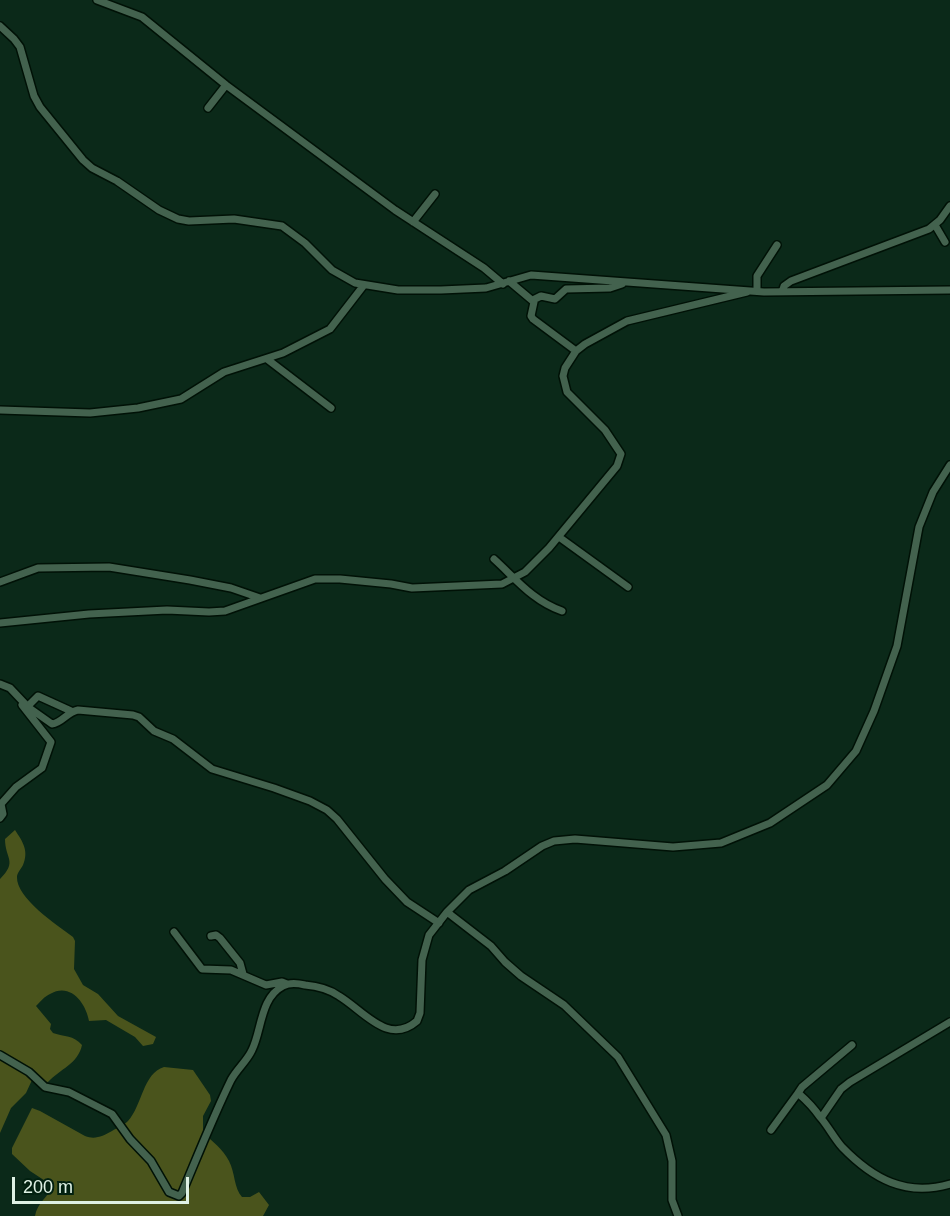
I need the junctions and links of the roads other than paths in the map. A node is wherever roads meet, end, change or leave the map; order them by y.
1 (97, 0) edge
2 (0, 26) edge
3 (226, 85) junction
4 (208, 108) dead end
5 (435, 194) dead end
6 (950, 206) edge
7 (412, 222) junction
8 (934, 225) junction
9 (945, 242) dead end
10 (777, 245) dead end
11 (506, 283) junction
12 (628, 283) junction
13 (364, 285) junction
14 (950, 290) edge
15 (755, 291) junction
16 (782, 292) junction
17 (533, 300) junction
18 (576, 351) junction
19 (267, 359) junction
20 (331, 408) dead end
21 (0, 410) edge
22 (950, 465) edge
23 (559, 537) junction
24 (494, 559) dead end
25 (515, 578) junction
26 (0, 582) edge
27 (628, 587) dead end
28 (260, 598) junction
29 (562, 610) dead end
30 (0, 623) edge
31 (2, 685) edge
32 (28, 706) junction
33 (71, 711) junction
34 (0, 818) edge
35 (447, 912) junction
36 (439, 923) junction
37 (174, 932) dead end
38 (211, 936) dead end
39 (243, 974) junction
40 (287, 984) junction
41 (950, 1022) edge
42 (852, 1045) dead end
43 (0, 1055) edge
44 (798, 1093) junction
45 (821, 1118) junction
46 (771, 1130) dead end
47 (950, 1184) edge
48 (678, 1216) edge

1 - 3 street
2 - 13 street
3 - 4 street
3 - 7 street
5 - 7 street
6 - 8 street
7 - 11 street
8 - 9 street
8 - 16 street
10 - 15 street
11 - 12 street
11 - 13 street
11 - 17 street
12 - 15 street
12 - 17 street
13 - 19 street
14 - 16 street
15 - 16 street
15 - 18 street
17 - 18 street
18 - 23 street
19 - 20 street
19 - 21 street
22 - 35 street
23 - 25 street
23 - 27 street
24 - 25 street
25 - 28 street
25 - 29 street
26 - 28 street
28 - 30 street
31 - 32 street
31 - 34 street
32 - 33 street
32 - 33 street
33 - 36 street
35 - 36 street
35 - 48 street
36 - 40 street
37 - 39 street
38 - 39 street
39 - 40 street
40 - 43 street
41 - 45 street
42 - 44 street
44 - 45 street
44 - 46 street
45 - 47 street

